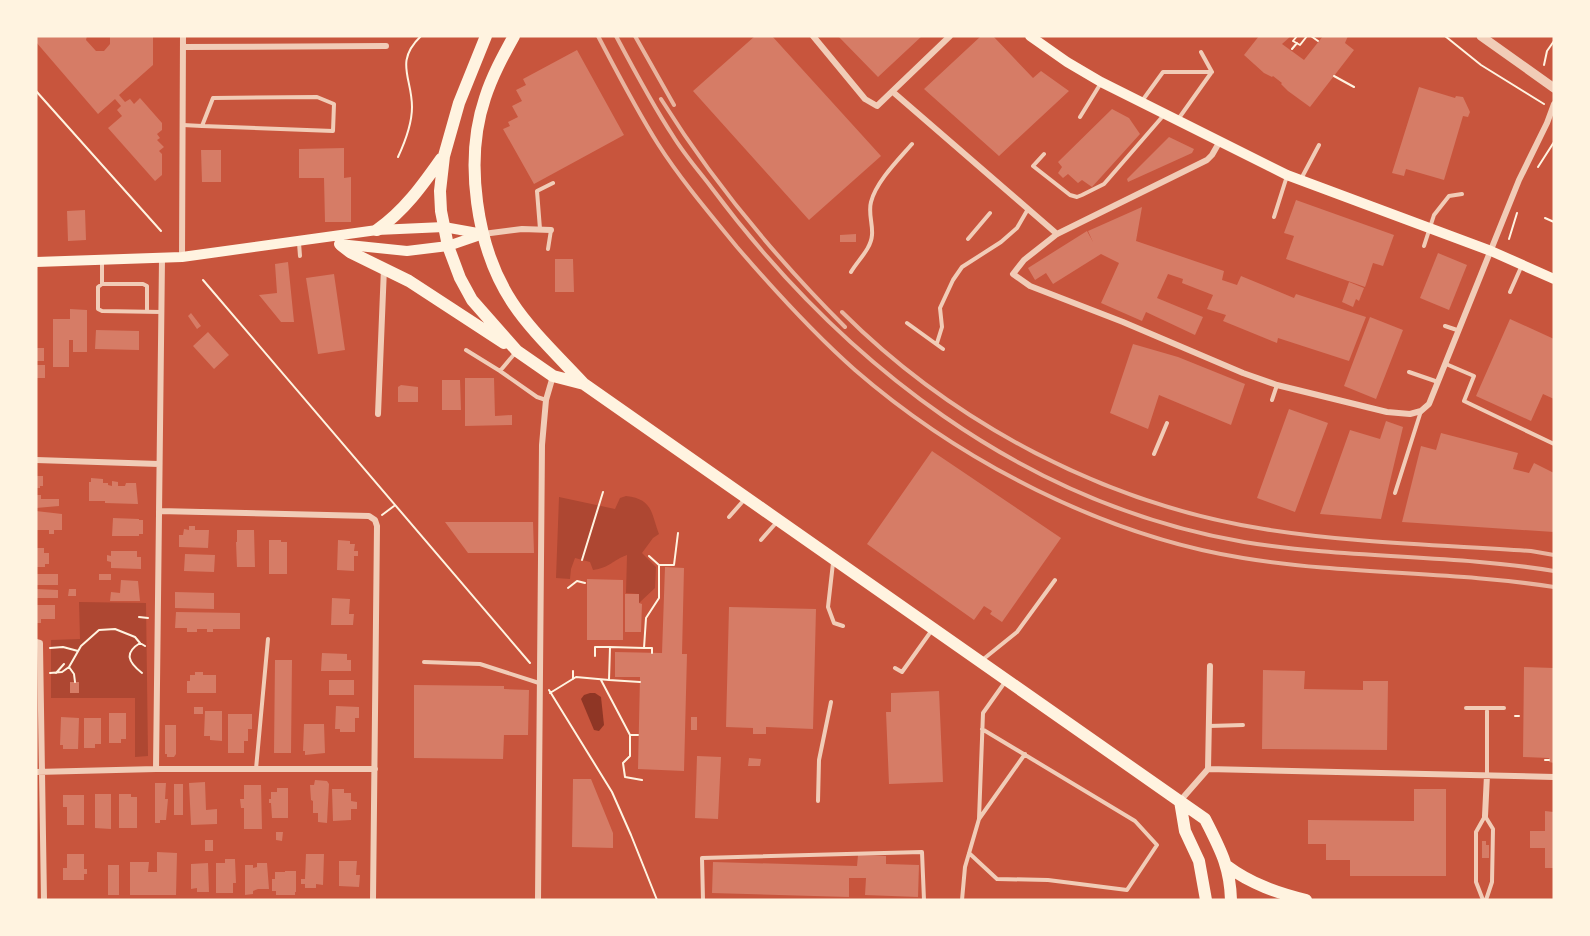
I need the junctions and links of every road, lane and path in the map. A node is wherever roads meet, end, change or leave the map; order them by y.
1 (183, 36) edge
2 (421, 36) edge
3 (486, 36) edge
4 (514, 36) edge
5 (813, 36) edge
6 (950, 36) edge
7 (1030, 36) edge
8 (1297, 36) edge
9 (1309, 36) edge
10 (1445, 36) edge
11 (1481, 36) edge
12 (1318, 41) dead end
13 (1554, 42) edge
14 (1297, 43) junction
15 (386, 46) dead end
16 (183, 47) junction
17 (1292, 49) dead end
18 (1202, 52) dead end
19 (1544, 65) dead end
20 (1212, 72) junction
21 (1334, 76) dead end
22 (1101, 82) junction
23 (1354, 87) dead end
24 (1554, 88) edge
25 (36, 91) edge
26 (893, 92) junction
27 (1142, 102) junction
28 (1553, 106) edge
29 (1166, 113) junction
30 (1080, 117) dead end
31 (1178, 120) junction
32 (942, 123) dead end
33 (183, 125) junction
34 (202, 126) junction
35 (937, 129) junction
36 (1220, 141) junction
37 (1554, 142) edge
38 (912, 144) dead end
39 (1319, 145) dead end
40 (1044, 153) dead end
41 (444, 156) junction
42 (398, 157) dead end
43 (1537, 167) dead end
44 (1287, 175) junction
45 (1300, 180) junction
46 (553, 183) dead end
47 (1462, 194) dead end
48 (1520, 206) dead end
49 (1028, 208) junction
50 (990, 213) dead end
51 (1274, 216) dead end
52 (1545, 218) dead end
53 (1554, 222) edge
54 (444, 227) junction
55 (540, 229) junction
56 (1430, 229) junction
57 (377, 230) junction
58 (551, 230) joint
59 (161, 231) dead end
60 (483, 234) junction
61 (1057, 234) junction
62 (968, 239) dead end
63 (1509, 239) dead end
64 (304, 241) junction
65 (341, 245) junction
66 (448, 246) junction
67 (1424, 246) dead end
68 (548, 249) dead end
69 (1491, 251) junction
70 (300, 256) dead end
71 (182, 257) junction
72 (162, 259) junction
73 (102, 260) junction
74 (36, 262) edge
75 (1522, 265) junction
76 (385, 267) junction
77 (851, 272) dead end
78 (1554, 279) edge
79 (202, 280) dead end
80 (102, 284) junction
81 (1510, 292) dead end
82 (116, 304) dead end
83 (132, 304) dead end
84 (116, 311) junction
85 (133, 311) junction
86 (147, 311) junction
87 (161, 312) junction
88 (907, 323) dead end
89 (1445, 326) dead end
90 (1457, 330) junction
91 (937, 343) junction
92 (944, 349) dead end
93 (466, 350) dead end
94 (517, 351) junction
95 (1445, 363) junction
96 (500, 371) junction
97 (1409, 372) dead end
98 (553, 376) junction
99 (1438, 382) junction
100 (584, 384) junction
101 (1277, 385) junction
102 (546, 400) junction
103 (1272, 400) dead end
104 (1421, 411) junction
105 (378, 414) dead end
106 (1167, 423) dead end
107 (1554, 444) edge
108 (1154, 454) dead end
109 (36, 460) edge
110 (159, 464) junction
111 (603, 492) dead end
112 (1395, 493) dead end
113 (747, 498) junction
114 (395, 505) junction
115 (159, 510) junction
116 (729, 517) dead end
117 (375, 520) junction
118 (779, 520) junction
119 (678, 533) dead end
120 (761, 540) dead end
121 (649, 556) dead end
122 (834, 558) junction
123 (582, 560) dead end
124 (659, 565) junction
125 (1055, 580) dead end
126 (585, 584) dead end
127 (568, 588) dead end
128 (139, 617) dead end
129 (149, 618) dead end
130 (843, 626) dead end
131 (933, 628) junction
132 (268, 639) dead end
133 (140, 643) junction
134 (38, 644) edge
135 (145, 646) dead end
136 (610, 647) junction
137 (50, 648) dead end
138 (644, 648) junction
139 (78, 651) junction
140 (652, 653) dead end
141 (595, 656) dead end
142 (981, 661) junction
143 (424, 662) dead end
144 (64, 664) dead end
145 (532, 665) dead end
146 (1210, 666) dead end
147 (609, 667) junction
148 (615, 667) dead end
149 (69, 668) junction
150 (895, 668) dead end
151 (573, 671) dead end
152 (50, 673) dead end
153 (56, 673) junction
154 (142, 673) dead end
155 (573, 679) junction
156 (1007, 679) junction
157 (601, 680) junction
158 (609, 680) junction
159 (75, 682) dead end
160 (640, 682) dead end
161 (542, 684) junction
162 (551, 692) junction
163 (831, 702) dead end
164 (1466, 708) dead end
165 (1504, 708) dead end
166 (1487, 709) junction
167 (1515, 716) dead end
168 (1520, 716) dead end
169 (1243, 725) dead end
170 (1209, 726) junction
171 (982, 729) junction
172 (630, 735) junction
173 (638, 735) dead end
174 (1025, 754) junction
175 (156, 769) junction
176 (256, 769) junction
177 (1208, 769) junction
178 (375, 770) junction
179 (39, 772) edge
180 (1487, 775) junction
181 (1554, 777) edge
182 (642, 780) dead end
183 (818, 801) dead end
184 (1180, 801) junction
185 (1485, 816) junction
186 (979, 819) junction
187 (969, 853) junction
188 (1227, 866) junction
189 (44, 900) edge
190 (374, 900) edge
191 (538, 900) edge
192 (657, 900) edge
193 (703, 900) edge
194 (924, 900) edge
195 (962, 900) edge
196 (1206, 900) edge
197 (1231, 900) edge
198 (1306, 900) edge
199 (1485, 900) edge

1 - 16 street
2 - 42 path
3 - 41 highway
4 - 60 highway
5 - 26 street
6 - 26 street
7 - 22 main road
8 - 14 path
9 - 12 path
9 - 14 path
10 - 28 path
11 - 24 street
13 - 19 path
14 - 17 path
15 - 16 street
16 - 33 street
18 - 20 lane
20 - 27 lane
20 - 31 lane
21 - 23 path
22 - 27 main road
22 - 30 lane
25 - 59 path
26 - 35 street
27 - 29 main road
28 - 69 street
29 - 31 main road
29 - 40 lane
31 - 36 main road
32 - 35 lane
33 - 34 lane
33 - 71 street
34 - 34 lane
35 - 49 street
36 - 44 main road
36 - 61 street
37 - 43 path
38 - 77 lane
39 - 45 lane
41 - 54 highway
41 - 57 highway
44 - 45 main road
44 - 51 lane
45 - 56 main road
46 - 55 lane
47 - 56 lane
48 - 63 path
49 - 61 street
49 - 91 lane
50 - 62 lane
52 - 53 path
54 - 57 main road
54 - 60 main road
54 - 66 highway
55 - 58 street
55 - 60 street
56 - 67 lane
56 - 69 main road
57 - 64 main road
58 - 68 lane
60 - 66 main road
60 - 100 highway
61 - 101 street
64 - 65 main road
64 - 70 lane
64 - 71 main road
65 - 66 main road
65 - 76 highway
66 - 94 highway
69 - 75 main road
69 - 90 street
71 - 72 main road
72 - 73 main road
72 - 87 street
73 - 74 main road
73 - 80 lane
75 - 78 main road
75 - 81 lane
76 - 94 highway
76 - 105 street
79 - 114 path
80 - 84 lane
80 - 86 lane
82 - 84 lane
83 - 85 lane
84 - 85 lane
85 - 86 lane
86 - 87 lane
87 - 110 street
88 - 91 lane
89 - 90 lane
90 - 95 street
91 - 92 lane
93 - 96 lane
94 - 96 lane
94 - 98 highway
95 - 99 street
95 - 107 lane
96 - 102 lane
97 - 99 lane
98 - 100 highway
98 - 102 street
99 - 104 street
100 - 113 highway
101 - 103 lane
101 - 104 street
102 - 161 street
104 - 112 lane
106 - 108 lane
109 - 110 street
110 - 115 street
111 - 123 path
113 - 116 lane
113 - 118 highway
114 - 117 path
114 - 145 path
115 - 117 street
115 - 175 street
117 - 178 street
118 - 120 lane
118 - 122 highway
119 - 124 path
121 - 124 path
122 - 130 lane
122 - 131 highway
124 - 138 path
125 - 142 lane
126 - 127 path
128 - 129 path
131 - 142 highway
131 - 150 lane
132 - 176 lane
133 - 135 path
133 - 139 path
133 - 154 path
134 - 179 street
136 - 138 path
136 - 141 path
136 - 147 path
137 - 139 path
138 - 140 path
139 - 149 path
142 - 156 highway
143 - 161 lane
144 - 153 path
146 - 170 street
147 - 148 path
147 - 158 path
149 - 153 path
149 - 159 path
151 - 155 path
152 - 153 path
155 - 157 path
155 - 162 path
156 - 171 lane
156 - 184 highway
157 - 158 path
157 - 172 path
158 - 160 path
161 - 162 path
161 - 191 street
162 - 192 path
163 - 183 lane
164 - 166 lane
165 - 166 lane
166 - 180 lane
167 - 168 path
169 - 170 lane
170 - 177 street
171 - 174 lane
171 - 186 lane
172 - 173 path
172 - 182 path
174 - 186 lane
174 - 187 lane
175 - 176 street
175 - 179 street
176 - 178 street
177 - 180 street
177 - 184 street
178 - 190 street
179 - 189 street
180 - 181 street
180 - 185 street
184 - 188 highway
184 - 196 highway
185 - 199 lane
185 - 199 lane
186 - 187 lane
187 - 195 lane
188 - 197 highway
188 - 198 highway
193 - 194 lane

